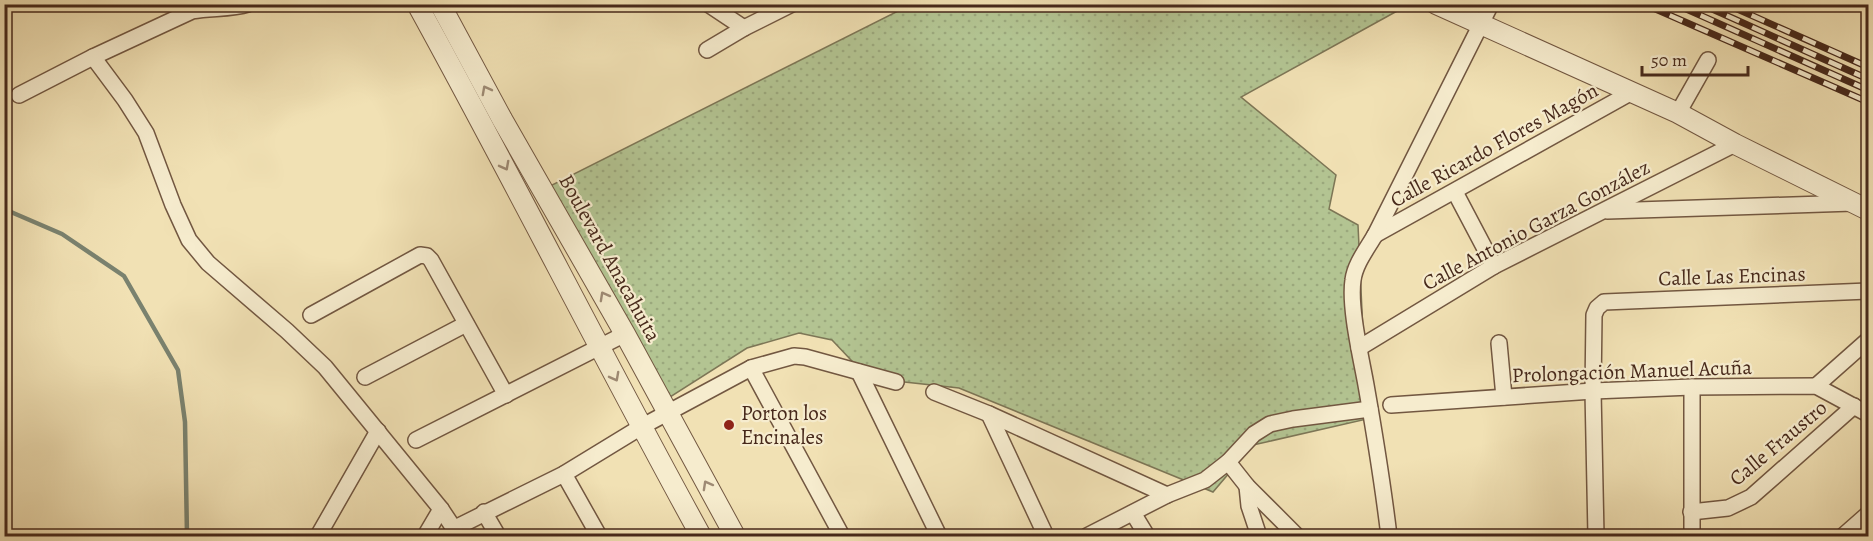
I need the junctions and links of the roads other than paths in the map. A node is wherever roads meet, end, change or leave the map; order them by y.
1 (248, 4) edge
2 (417, 4) edge
3 (440, 4) edge
4 (708, 4) edge
5 (792, 4) edge
6 (1436, 4) edge
7 (1491, 4) edge
8 (1480, 26) junction
9 (744, 28) junction
10 (707, 50) dead end
11 (93, 57) junction
12 (1708, 60) dead end
13 (1632, 92) junction
14 (19, 95) dead end
15 (1678, 113) junction
16 (494, 125) junction
17 (1735, 144) junction
18 (1455, 192) junction
19 (1861, 206) edge
20 (1601, 211) junction
21 (1375, 235) junction
22 (1494, 266) junction
23 (1869, 291) edge
24 (311, 315) dead end
25 (466, 324) junction
26 (625, 334) junction
27 (1869, 340) edge
28 (1499, 343) dead end
29 (600, 348) junction
30 (1359, 348) junction
31 (752, 368) junction
32 (859, 372) junction
33 (365, 377) dead end
34 (896, 382) dead end
35 (1816, 386) junction
36 (1692, 387) junction
37 (1593, 391) junction
38 (934, 392) dead end
39 (506, 395) junction
40 (1504, 397) junction
41 (1391, 405) dead end
42 (1854, 406) junction
43 (1370, 409) junction
44 (668, 412) junction
45 (989, 414) junction
46 (1869, 414) edge
47 (641, 427) junction
48 (378, 431) junction
49 (416, 440) dead end
50 (1228, 462) junction
51 (564, 474) junction
52 (1246, 486) junction
53 (1167, 495) junction
54 (441, 508) junction
55 (484, 512) junction
56 (1691, 512) junction
57 (1133, 513) junction
58 (1869, 514) edge
59 (457, 532) edge
60 (318, 537) edge
61 (425, 537) edge
62 (498, 537) edge
63 (599, 537) edge
64 (701, 537) edge
65 (735, 537) edge
66 (842, 537) edge
67 (939, 537) edge
68 (1046, 537) edge
69 (1088, 537) edge
70 (1147, 537) edge
71 (1259, 537) edge
72 (1297, 537) edge
73 (1389, 537) edge
74 (1596, 537) edge
75 (1692, 537) edge
76 (1843, 537) edge

1 - 11 street
2 - 16 street, Boulevard Anacahuita
16 -> 3 street, Boulevard Anacahuita
4 - 9 street
5 - 9 street
6 - 8 street
7 - 8 street
8 - 13 street
8 - 21 street
9 - 10 street
11 - 14 street
11 - 48 street
12 - 15 street
13 - 15 street
13 - 18 street, Calle Ricardo Flores Magón
15 - 17 street
26 -> 16 street, Boulevard Anacahuita
16 -> 29 street, Boulevard Anacahuita
17 - 19 street
17 - 20 street, Calle Antonio Garza González
18 - 21 street, Calle Ricardo Flores Magón
18 - 22 street
19 - 20 street
20 - 22 street, Calle Antonio Garza González
21 - 30 street
22 - 30 street, Calle Antonio Garza González
23 - 37 street, Calle Las Encinas
24 - 25 street
25 - 33 street
25 - 39 street
26 - 29 street
26 - 44 street, Boulevard Anacahuita
27 - 35 street
28 - 40 street
29 - 39 street
29 -> 47 street, Boulevard Anacahuita
30 - 43 street
31 - 32 street
31 - 44 street
31 - 66 street
32 - 34 street
32 - 67 street
35 - 36 street, Prolongación Manuel Acuña
35 - 42 street, Prolongación Manuel Acuña
36 - 37 street, Prolongación Manuel Acuña
36 - 56 street
37 - 40 street, Prolongación Manuel Acuña
37 - 74 street
38 - 45 street
39 - 49 street
40 - 41 street, Prolongación Manuel Acuña
42 - 46 street, Prolongación Manuel Acuña
42 - 56 street, Calle Fraustro
43 - 50 street
43 - 73 street
44 - 47 street
65 -> 44 street, Boulevard Anacahuita
45 - 53 street
45 - 68 street
47 - 51 street
47 - 64 street, Boulevard Anacahuita
48 - 54 street
48 - 60 street
50 - 52 street
50 - 53 street
51 - 55 street
51 - 63 street
52 - 71 street
52 - 72 street
53 - 57 street
54 - 59 street
54 - 61 street
55 - 59 street
55 - 62 street
56 - 75 street
57 - 69 street
57 - 70 street
58 - 76 street

